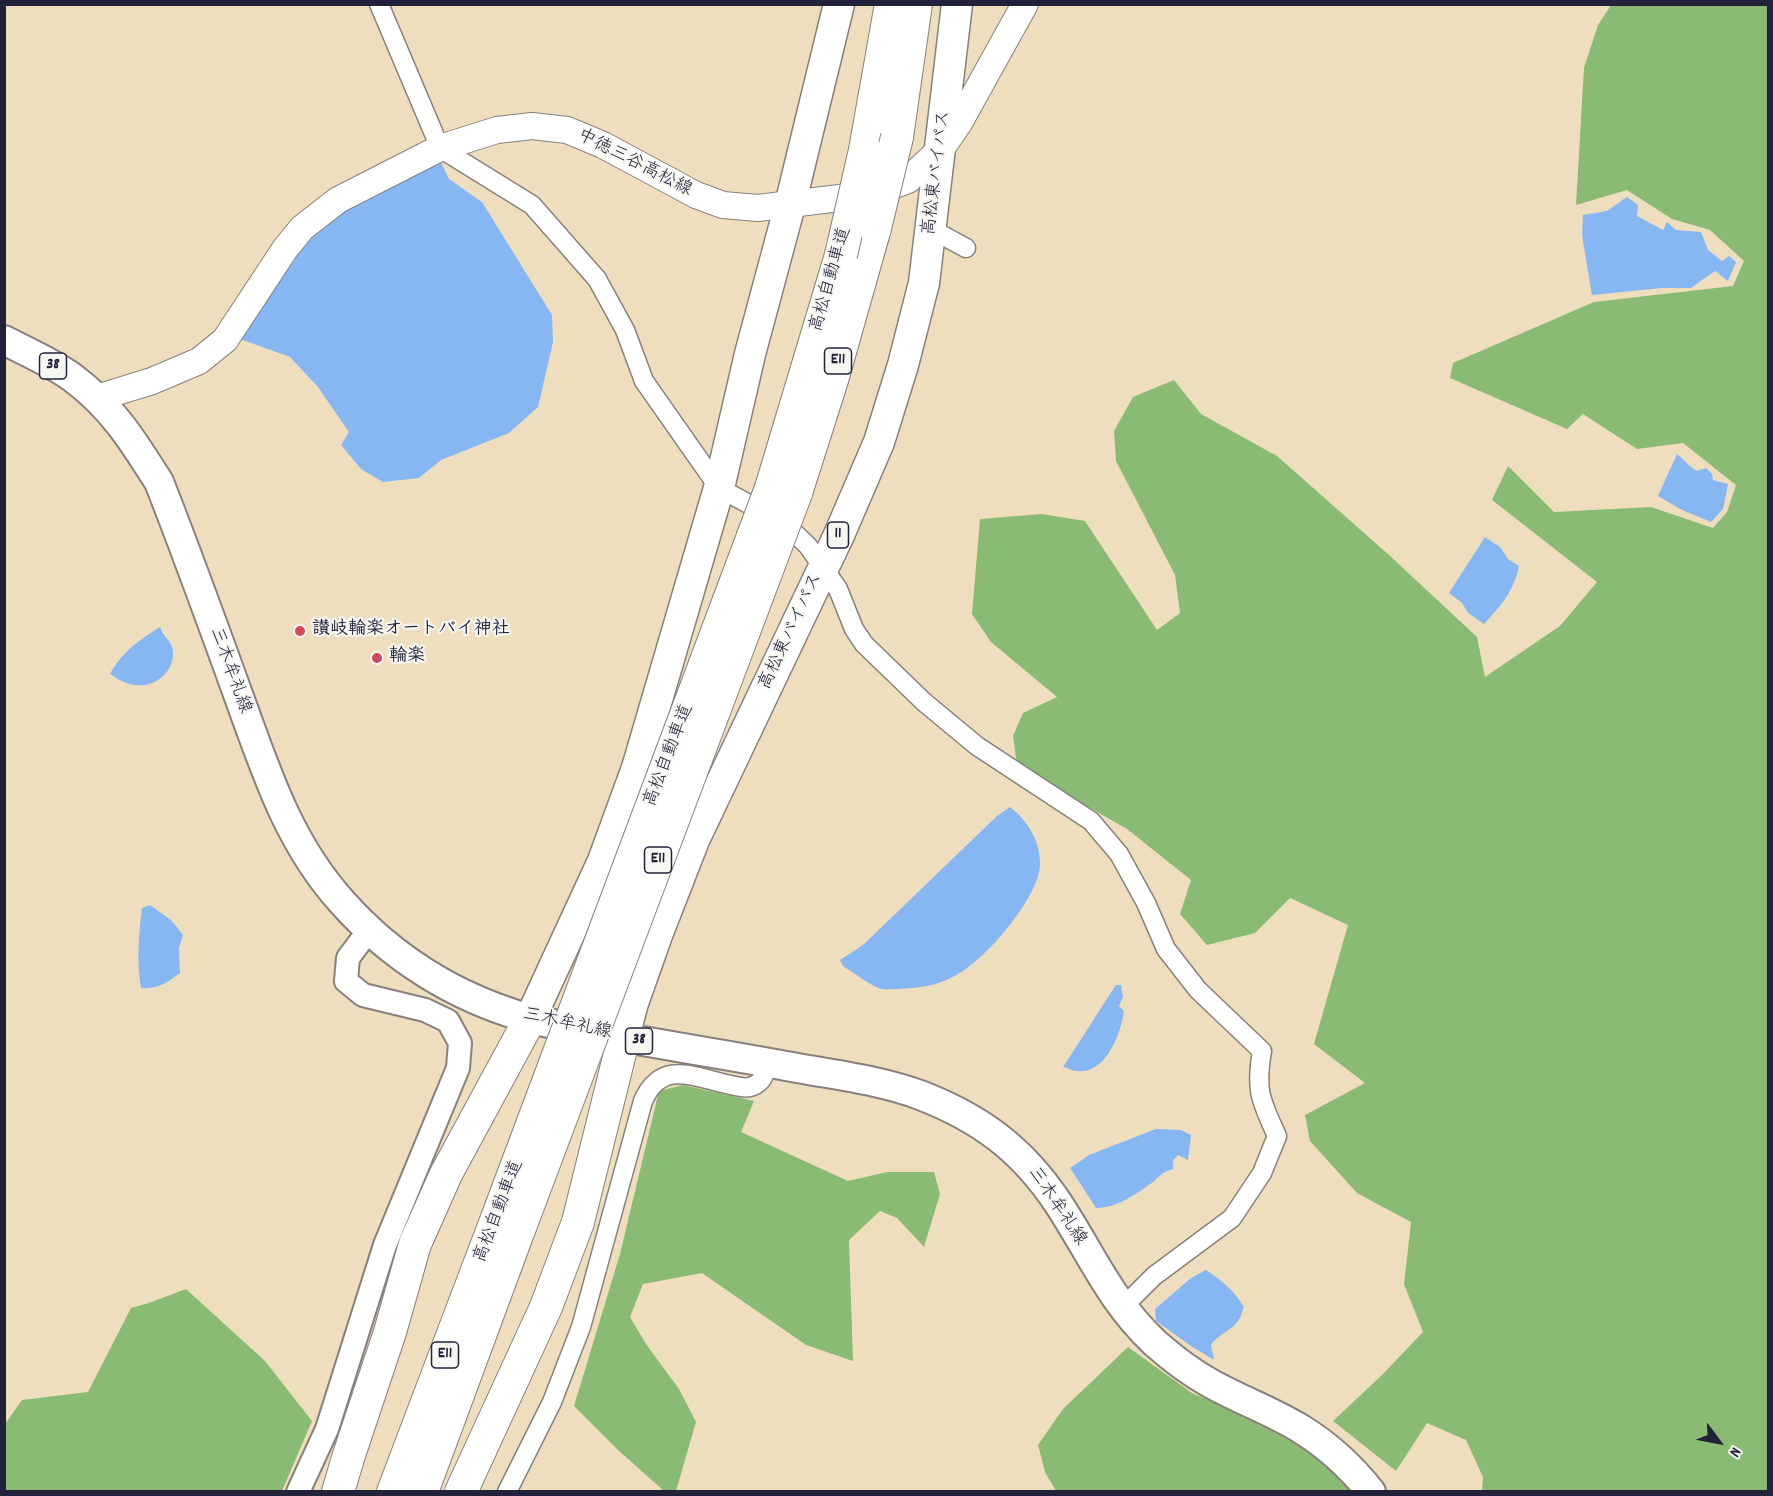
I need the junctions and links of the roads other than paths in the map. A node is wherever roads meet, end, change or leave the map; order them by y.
1 (379, 4) edge
2 (839, 4) edge
3 (891, 4) edge
4 (916, 4) edge
5 (957, 4) edge
6 (1025, 4) edge
7 (440, 148) junction
8 (941, 149) junction
9 (789, 205) junction
10 (931, 229) junction
11 (966, 248) dead end
12 (4, 340) edge
13 (97, 398) junction
14 (719, 488) junction
15 (784, 491) junction
16 (822, 568) junction
17 (369, 930) junction
18 (530, 1019) junction
19 (624, 1037) junction
20 (768, 1063) junction
21 (509, 1223) junction
22 (1122, 1308) junction
23 (298, 1491) edge
24 (338, 1491) edge
25 (393, 1491) edge
26 (422, 1491) edge
27 (461, 1491) edge
28 (507, 1491) edge
29 (1371, 1491) edge

1 - 7 street
2 - 9 highway
3 - 15 highway, 高松自動車道 / E11, bridge
4 - 15 highway, 高松自動車道 / E11, bridge
5 - 8 highway, 高松東バイパス / 11
6 - 8 main road, 中徳三谷高松線
7 - 9 main road, 中徳三谷高松線
7 - 13 main road, 中徳三谷高松線
7 - 14 street
8 - 9 main road, 中徳三谷高松線
8 - 10 highway, 高松東バイパス / 11
9 - 14 highway
10 - 11 street
10 - 16 highway, 高松東バイパス / 11
12 - 13 main road, 三木牟礼線 / 38
13 - 17 main road, 三木牟礼線 / 38
14 - 16 street
14 - 18 highway
15 - 21 highway, 高松自動車道 / E11, bridge
16 - 19 highway, 高松東バイパス / 11
16 - 22 street
17 - 18 main road, 三木牟礼線 / 38
17 - 23 street
18 - 19 main road, 三木牟礼線 / 38
18 - 24 highway
19 - 20 main road, 三木牟礼線 / 38
19 - 27 highway
20 - 22 main road, 三木牟礼線 / 38
20 - 28 street
21 - 25 highway, 高松自動車道 / E11
21 - 26 highway, 高松自動車道 / E11
22 - 29 main road, 三木牟礼線 / 38

